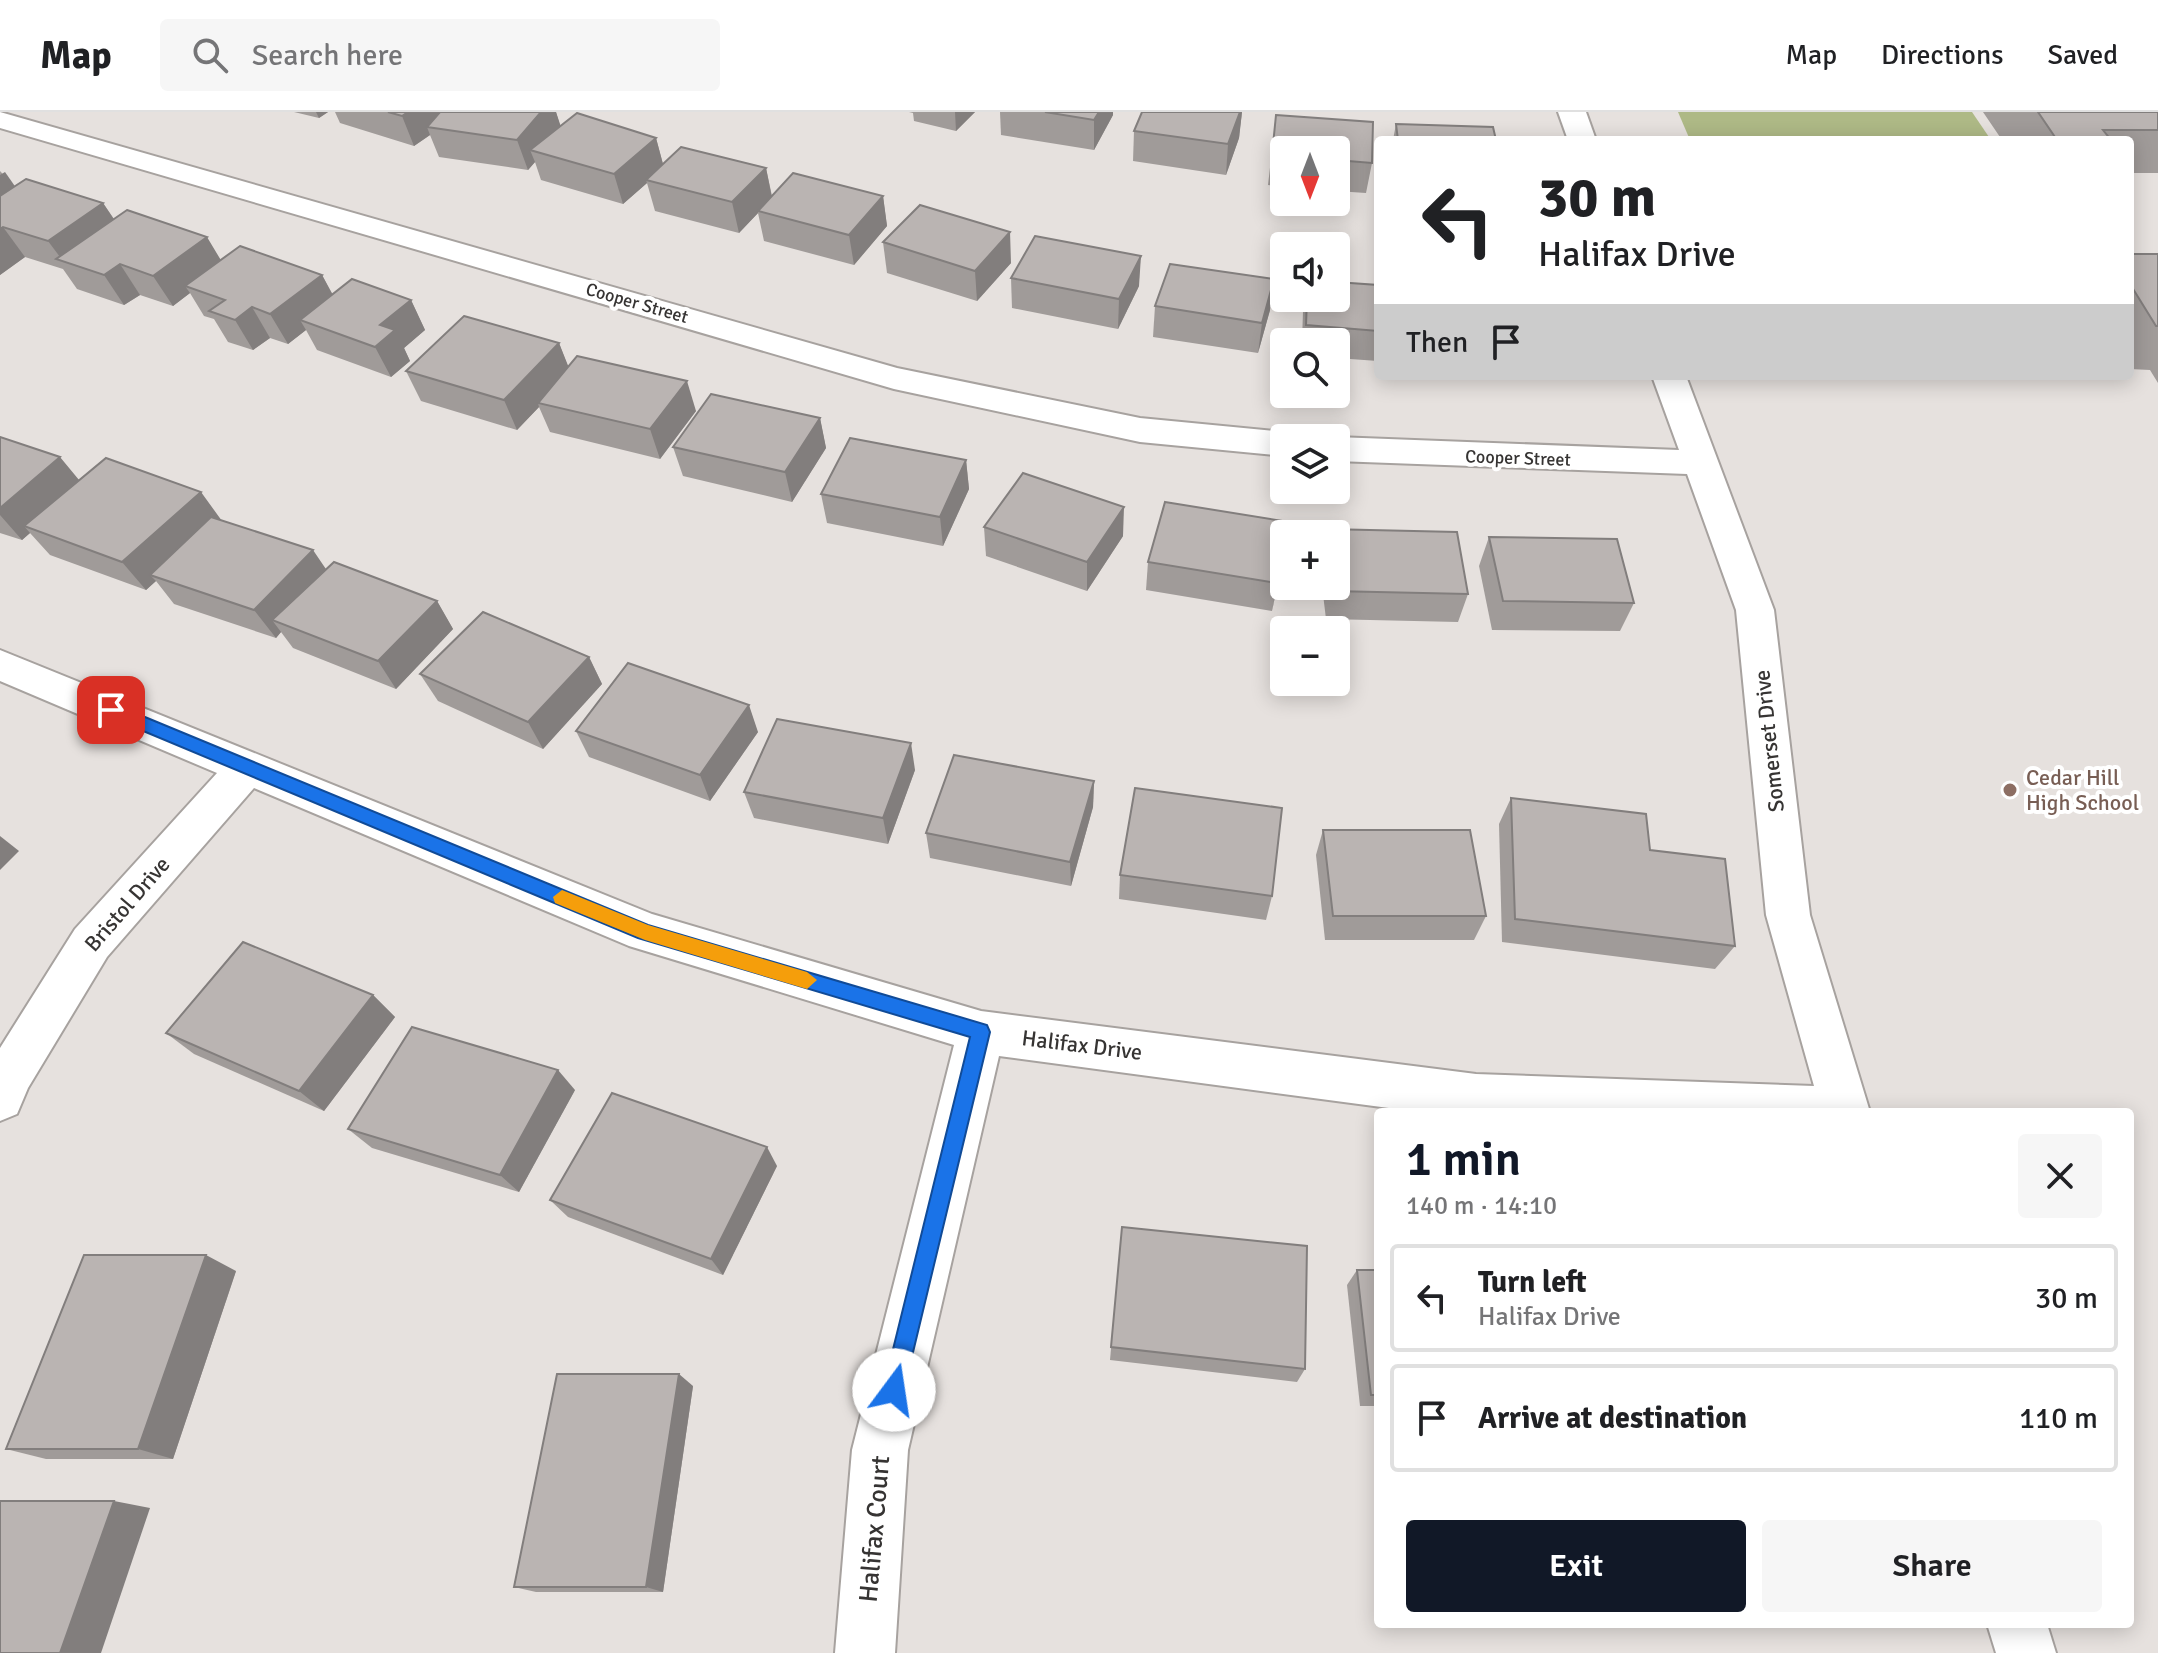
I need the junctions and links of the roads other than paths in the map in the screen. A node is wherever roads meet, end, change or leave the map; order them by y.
1 (1572, 112) edge
2 (0, 119) edge
3 (1581, 136) edge
4 (1670, 380) edge
5 (1270, 443) edge
6 (1350, 450) edge
7 (1701, 463) junction
8 (0, 665) edge
9 (249, 766) junction
10 (981, 1032) junction
11 (0, 1098) edge
12 (1767, 1108) edge
13 (1845, 1108) edge
14 (2018, 1628) edge
15 (865, 1653) edge
16 (2026, 1653) edge

1 - 3 street
2 - 5 street, Cooper Street
4 - 7 street, Somerset Drive
6 - 7 street, Cooper Street
7 - 13 street, Somerset Drive
8 - 9 street, Halifax Drive
9 - 10 street, Halifax Drive
9 - 11 street, Bristol Drive
10 - 12 street, Halifax Drive
10 - 15 street, Halifax Court
14 - 16 street

